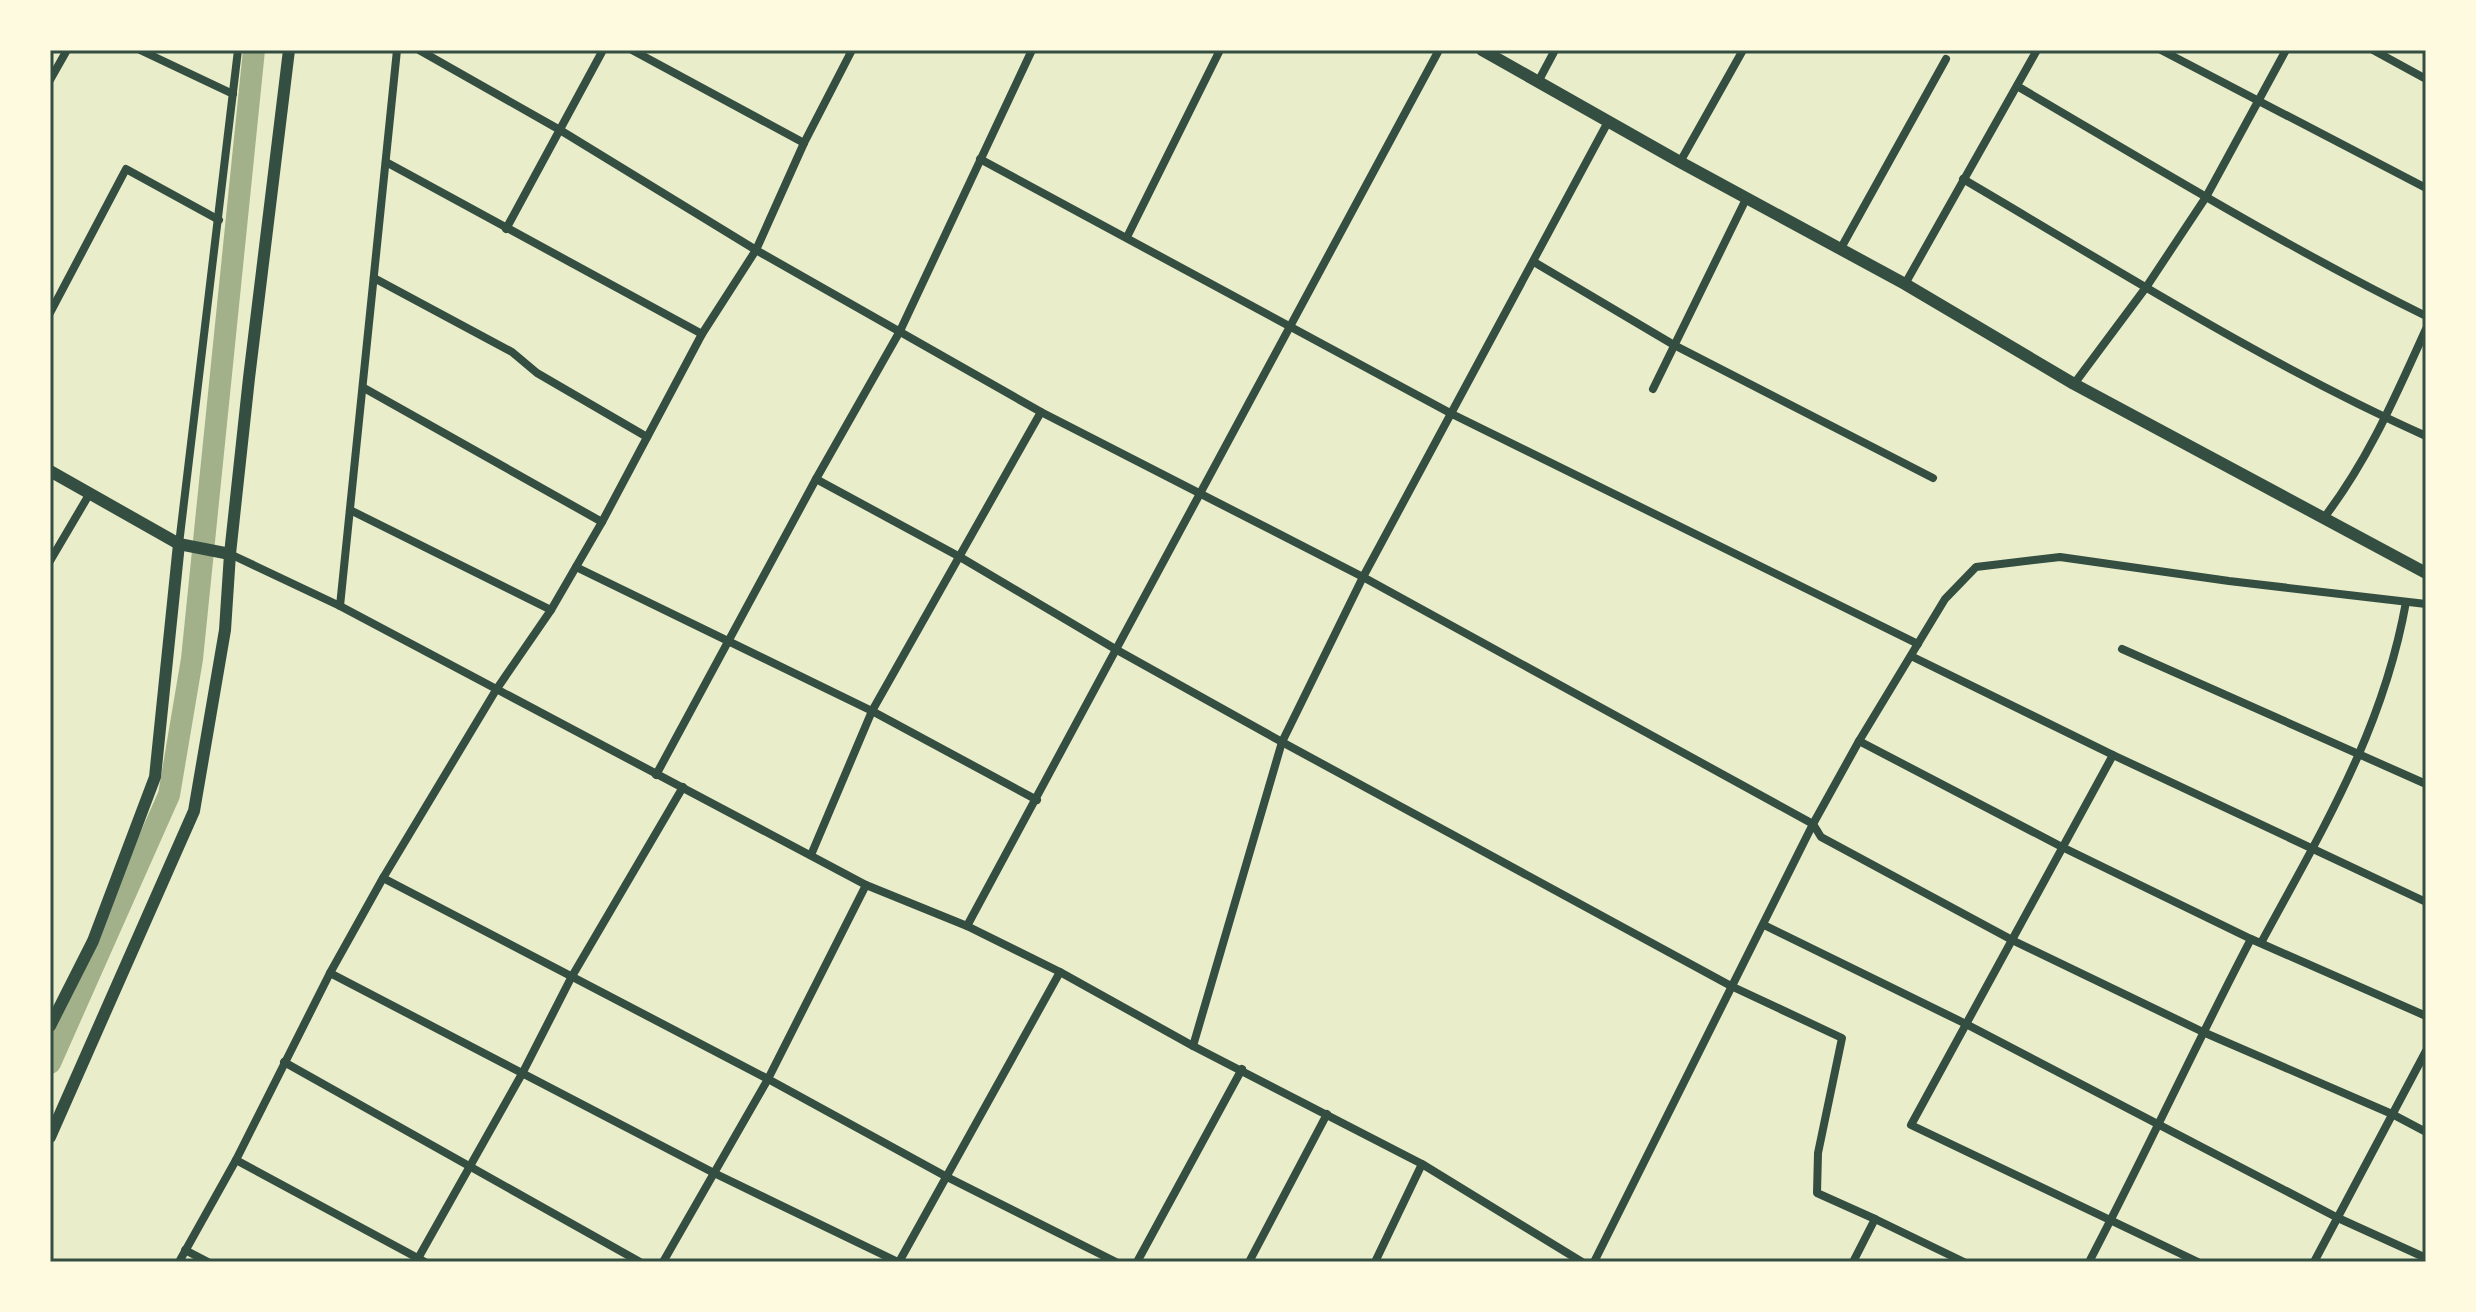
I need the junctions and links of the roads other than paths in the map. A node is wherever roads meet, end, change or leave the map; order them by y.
1 (67, 50) edge
2 (140, 50) edge
3 (238, 50) edge
4 (289, 50) edge
5 (397, 50) edge
6 (419, 50) edge
7 (603, 50) edge
8 (632, 50) edge
9 (852, 50) edge
10 (1032, 50) edge
11 (1220, 50) edge
12 (1439, 50) edge
13 (1482, 50) edge
14 (1555, 50) edge
15 (1743, 50) edge
16 (2037, 50) edge
17 (2161, 50) edge
18 (2286, 50) edge
19 (2373, 50) edge
20 (1946, 59) dead end
21 (2426, 79) edge
22 (50, 80) edge
23 (1539, 80) junction
24 (2017, 86) junction
25 (233, 94) junction
26 (2259, 100) junction
27 (1609, 120) junction
28 (560, 130) junction
29 (804, 143) junction
30 (980, 159) junction
31 (386, 162) junction
32 (1680, 162) junction
33 (1963, 179) junction
34 (2426, 188) edge
35 (1747, 197) junction
36 (2206, 197) junction
37 (219, 220) junction
38 (506, 229) junction
39 (1127, 237) junction
40 (1841, 248) junction
41 (756, 250) junction
42 (1534, 262) junction
43 (374, 278) junction
44 (1905, 284) junction
45 (2147, 286) junction
46 (50, 313) edge
47 (2426, 316) edge
48 (1289, 327) junction
49 (2426, 329) edge
50 (900, 331) junction
51 (702, 334) junction
52 (1674, 345) junction
53 (2074, 384) junction
54 (364, 388) junction
55 (1653, 389) dead end
56 (1041, 412) junction
57 (1452, 414) junction
58 (2386, 418) junction
59 (2426, 436) edge
60 (647, 437) junction
61 (50, 471) edge
62 (1933, 478) dead end
63 (816, 479) junction
64 (90, 493) junction
65 (1199, 493) junction
66 (350, 510) junction
67 (2323, 519) junction
68 (602, 522) junction
69 (179, 544) junction
70 (230, 554) junction
71 (960, 557) junction
72 (50, 561) edge
73 (576, 567) junction
74 (2426, 573) edge
75 (1363, 577) junction
76 (2406, 602) junction
77 (2426, 604) edge
78 (340, 606) junction
79 (551, 610) junction
80 (729, 641) junction
81 (1918, 644) junction
82 (2122, 649) dead end
83 (1117, 650) junction
84 (1911, 656) junction
85 (496, 690) junction
86 (872, 711) junction
87 (1859, 741) junction
88 (1282, 742) junction
89 (2113, 755) junction
90 (2360, 755) junction
91 (656, 775) junction
92 (2426, 784) edge
93 (683, 787) junction
94 (1037, 800) junction
95 (1813, 824) junction
96 (2062, 847) junction
97 (2312, 849) junction
98 (811, 855) junction
99 (383, 878) junction
100 (866, 885) junction
101 (2426, 902) edge
102 (1764, 925) junction
103 (967, 926) junction
104 (2251, 939) junction
105 (2014, 941) junction
106 (2261, 943) junction
107 (1060, 972) junction
108 (330, 973) junction
109 (571, 978) junction
110 (1731, 986) junction
111 (2426, 1016) edge
112 (1966, 1024) junction
113 (50, 1026) edge
114 (2203, 1032) junction
115 (1193, 1046) junction
116 (2426, 1051) edge
117 (284, 1062) junction
118 (1242, 1069) junction
119 (523, 1072) junction
120 (768, 1079) junction
121 (1327, 1114) junction
122 (2392, 1114) junction
123 (2160, 1124) junction
124 (2426, 1132) edge
125 (50, 1137) edge
126 (236, 1160) junction
127 (1422, 1164) junction
128 (469, 1167) junction
129 (714, 1173) junction
130 (947, 1177) junction
131 (2338, 1218) junction
132 (1875, 1219) junction
133 (2111, 1219) junction
134 (185, 1250) junction
135 (2426, 1258) edge
136 (420, 1261) edge
137 (179, 1262) edge
138 (208, 1262) edge
139 (640, 1262) edge
140 (663, 1262) edge
141 (898, 1262) edge
142 (1116, 1262) edge
143 (1137, 1262) edge
144 (1249, 1262) edge
145 (1375, 1262) edge
146 (1582, 1262) edge
147 (1594, 1262) edge
148 (1853, 1262) edge
149 (1964, 1262) edge
150 (2089, 1262) edge
151 (2198, 1262) edge
152 (2314, 1262) edge

1 - 22 street
2 - 25 street
3 - 25 street
4 - 70 street
5 - 31 street
6 - 28 street
7 - 28 street
8 - 29 street
9 - 29 street
10 - 30 street
11 - 39 street
12 - 48 street
13 - 23 street
14 - 23 street
15 - 32 street
16 - 24 street
17 - 26 street
18 - 26 street
19 - 21 street
20 - 40 street
23 - 27 street
24 - 33 street
24 - 36 street
25 - 37 street
26 - 34 street
26 - 36 street
27 - 32 street
27 - 42 street
28 - 38 street
28 - 41 street
29 - 41 street
30 - 39 street
30 - 50 street
31 - 38 street
31 - 43 street
32 - 35 street
33 - 44 street
33 - 45 street
35 - 40 street
35 - 52 street
36 - 45 street
36 - 47 street
37 - 46 street
37 - 69 street
38 - 51 street
39 - 48 street
40 - 44 street
41 - 50 street
41 - 51 street
42 - 52 street
42 - 57 street
43 - 54 street
43 - 60 street
44 - 53 street
45 - 53 street
45 - 58 street
48 - 57 street
48 - 65 street
49 - 58 street
50 - 56 street
50 - 63 street
51 - 60 street
52 - 55 street
52 - 62 street
53 - 67 street
54 - 66 street
54 - 68 street
56 - 65 street
56 - 71 street
57 - 75 street
57 - 81 street
58 - 59 street
58 - 67 street
60 - 68 street
61 - 64 street
63 - 71 street
63 - 80 street
64 - 69 street
64 - 72 street
65 - 75 street
65 - 83 street
66 - 78 street
66 - 79 street
67 - 74 street
68 - 73 street
69 - 70 street
69 - 113 street
70 - 78 street
70 - 125 street
71 - 83 street
71 - 86 street
73 - 79 street
73 - 80 street
75 - 88 street
75 - 95 street
76 - 77 street
76 - 81 street
76 - 90 street
78 - 85 street
79 - 85 street
80 - 86 street
80 - 91 street
81 - 84 street
82 - 90 street
83 - 88 street
83 - 94 street
84 - 87 street
84 - 89 street
85 - 91 street
85 - 99 street
86 - 94 street
86 - 98 street
87 - 95 street
87 - 96 street
88 - 110 street
88 - 115 street
89 - 96 street
89 - 97 street
90 - 92 street
90 - 97 street
91 - 93 street
93 - 98 street
93 - 109 street
94 - 103 street
95 - 102 street
95 - 105 street
96 - 104 street
96 - 105 street
97 - 101 street
97 - 106 street
98 - 100 street
99 - 108 street
99 - 109 street
100 - 103 street
100 - 120 street
102 - 110 street
102 - 112 street
103 - 107 street
104 - 106 street
104 - 114 street
105 - 112 street
105 - 114 street
106 - 111 street
107 - 115 street
107 - 130 street
108 - 117 street
108 - 119 street
109 - 119 street
109 - 120 street
110 - 132 street
110 - 147 street
112 - 123 street
112 - 133 street
114 - 122 street
114 - 123 street
115 - 118 street
116 - 122 street
117 - 126 street
117 - 128 street
118 - 121 street
118 - 143 street
119 - 128 street
119 - 129 street
120 - 129 street
120 - 130 street
121 - 127 street
121 - 144 street
122 - 124 street
122 - 131 street
123 - 131 street
123 - 133 street
126 - 134 street
126 - 136 street
127 - 145 street
127 - 146 street
128 - 136 street
128 - 139 street
129 - 140 street
129 - 141 street
130 - 141 street
130 - 142 street
131 - 135 street
131 - 152 street
132 - 148 street
132 - 149 street
133 - 150 street
133 - 151 street
134 - 137 street
134 - 138 street

